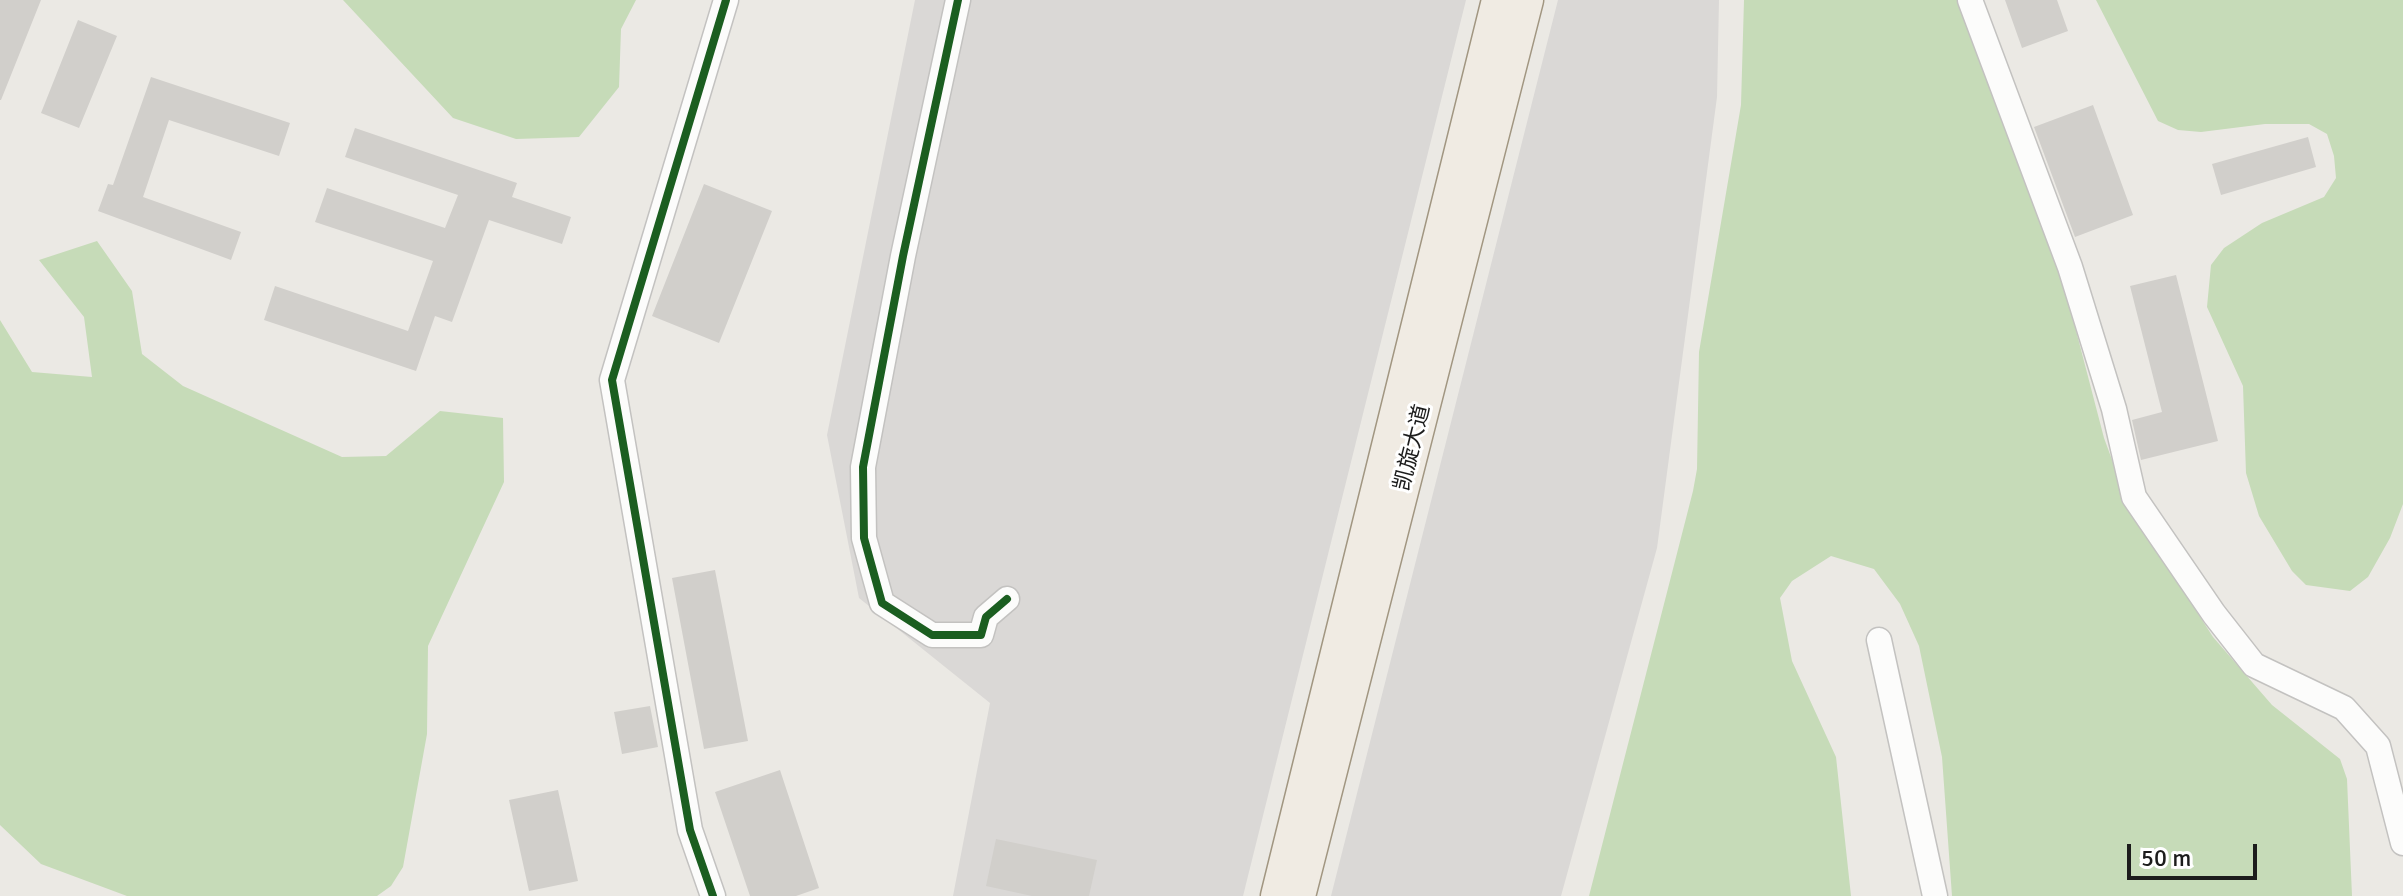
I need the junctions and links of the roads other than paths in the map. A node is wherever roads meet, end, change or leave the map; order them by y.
1 (726, 0) edge
2 (958, 0) edge
3 (1498, 0) edge
4 (1527, 0) edge
5 (1970, 0) edge
6 (1007, 599) dead end
7 (1879, 640) dead end
8 (2403, 843) edge
9 (713, 896) edge
10 (1277, 896) edge
11 (1299, 896) edge
12 (1935, 896) edge

1 - 9 street
2 - 6 street
3 - 10 main road, 凯旋大道
4 - 11 main road, 凯旋大道
5 - 8 street
7 - 12 street

